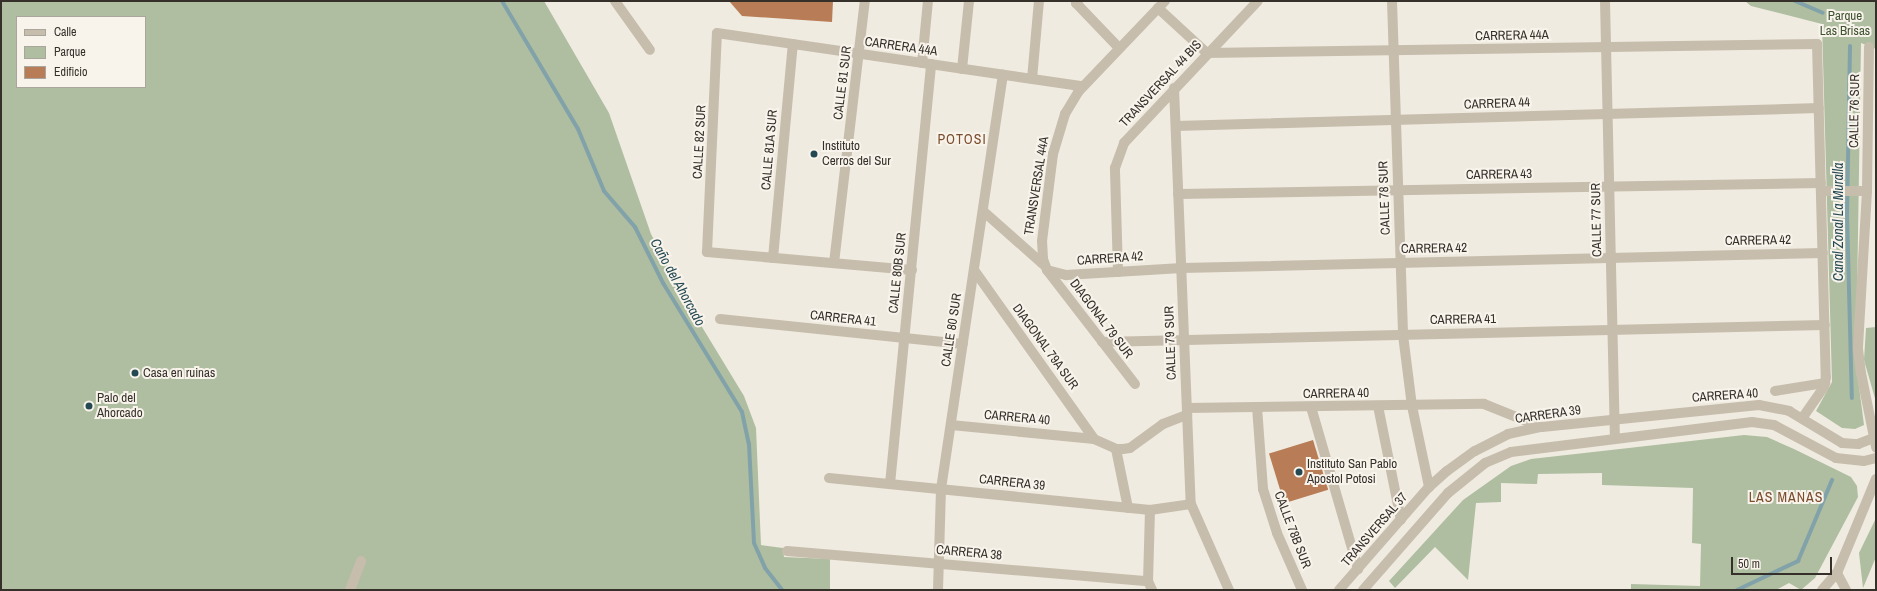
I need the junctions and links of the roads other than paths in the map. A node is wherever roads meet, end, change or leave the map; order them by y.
1 (615, 1) edge
2 (865, 1) edge
3 (928, 1) edge
4 (969, 1) edge
5 (1039, 1) edge
6 (1258, 1) edge
7 (1392, 1) edge
8 (1605, 1) edge
9 (1077, 2) edge
10 (1161, 5) edge
11 (717, 33) joint
12 (793, 44) junction
13 (1868, 46) dead end
14 (1119, 48) junction
15 (1606, 48) junction
16 (650, 50) dead end
17 (1392, 51) junction
18 (860, 54) junction
19 (1207, 54) junction
20 (926, 64) junction
21 (962, 69) junction
22 (1003, 75) junction
23 (1032, 79) junction
24 (1082, 86) junction
25 (1174, 88) junction
26 (1819, 108) junction
27 (1607, 114) junction
28 (1395, 120) junction
29 (1872, 124) edge
30 (1176, 126) junction
31 (1609, 186) junction
32 (1821, 187) junction
33 (1398, 190) junction
34 (1866, 190) junction
35 (1178, 194) junction
36 (1871, 201) edge
37 (983, 211) junction
38 (1823, 253) junction
39 (773, 258) junction
40 (1610, 258) junction
41 (834, 263) junction
42 (1399, 263) junction
43 (1046, 268) junction
44 (1182, 268) junction
45 (912, 270) junction
46 (974, 270) junction
47 (1118, 272) junction
48 (720, 319) dead end
49 (1825, 325) junction
50 (1612, 330) junction
51 (1403, 335) junction
52 (905, 338) junction
53 (1184, 340) junction
54 (1102, 342) junction
55 (963, 344) junction
56 (1825, 383) junction
57 (1135, 384) dead end
58 (1775, 390) dead end
59 (1378, 406) junction
60 (1412, 406) junction
61 (1257, 407) junction
62 (1311, 407) junction
63 (1187, 412) junction
64 (1802, 418) junction
65 (1615, 419) junction
66 (951, 425) junction
67 (1542, 427) junction
68 (1615, 438) junction
69 (1094, 439) junction
70 (1875, 440) edge
71 (1116, 449) junction
72 (1876, 458) edge
73 (829, 478) dead end
74 (1876, 479) edge
75 (890, 484) junction
76 (1429, 487) junction
77 (941, 489) junction
78 (1191, 504) junction
79 (1128, 508) junction
80 (1150, 510) junction
81 (1401, 520) junction
82 (787, 551) dead end
83 (362, 561) dead end
84 (938, 563) junction
85 (1358, 569) junction
86 (1838, 573) junction
87 (1150, 585) edge
88 (350, 590) edge
89 (938, 590) edge
90 (1228, 590) edge
91 (1302, 590) edge
92 (1340, 590) edge
93 (1363, 590) edge
94 (1822, 590) edge
95 (1846, 590) edge

1 - 16 street
2 - 18 street, CALLE 81 SUR
3 - 20 street, CALLE 80B SUR
4 - 21 street
5 - 23 street
6 - 19 street, TRANSVERSAL 44 BIS
7 - 17 street, CALLE 78 SUR
8 - 15 street, CALLE 77 SUR
9 - 14 street
10 - 14 street, TRANSVERSAL 44A
10 - 19 street
11 - 12 street, CARRERA 44A
11 - 39 street, CALLE 82 SUR
12 - 18 street, CARRERA 44A
12 - 39 street, CALLE 81A SUR
13 - 29 street, CALLE 76 SUR
14 - 24 street, TRANSVERSAL 44A
15 - 17 street, CARRERA 44A
15 - 26 street, CARRERA 44A
15 - 27 street, CALLE 77 SUR
17 - 19 street, CARRERA 44A
17 - 28 street, CALLE 78 SUR
18 - 20 street, CARRERA 44A
18 - 41 street, CALLE 81 SUR
19 - 25 street, TRANSVERSAL 44 BIS
20 - 21 street, CARRERA 44A
20 - 45 street, CALLE 80B SUR
21 - 22 street, CARRERA 44A
22 - 23 street, CARRERA 44A
22 - 37 street, CALLE 80 SUR
23 - 24 street, CARRERA 44A
24 - 43 street, TRANSVERSAL 44A
25 - 30 street, CALLE 79 SUR
25 - 47 street, TRANSVERSAL 44 BIS
26 - 27 street, CARRERA 44
26 - 32 street
27 - 28 street, CARRERA 44
27 - 31 street, CALLE 77 SUR
28 - 30 street, CARRERA 44
28 - 33 street, CALLE 78 SUR
29 - 34 street, CALLE 76 SUR
30 - 35 street, CALLE 79 SUR
31 - 32 street, CARRERA 43
31 - 33 street, CARRERA 43
31 - 40 street, CALLE 77 SUR
32 - 34 street, CARRERA 43
32 - 38 street
33 - 35 street, CARRERA 43
33 - 42 street, CALLE 78 SUR
34 - 36 street, CALLE 76 SUR
35 - 44 street, CALLE 79 SUR
36 - 70 street, CALLE 76 SUR
37 - 43 street, DIAGONAL 79 SUR
37 - 46 street, CALLE 80 SUR
38 - 40 street, CARRERA 42
38 - 49 street
39 - 41 street
40 - 42 street, CARRERA 42
40 - 50 street, CALLE 77 SUR
41 - 45 street
42 - 44 street, CARRERA 42
42 - 51 street, CALLE 78 SUR
43 - 47 street, CARRERA 42
43 - 54 street, DIAGONAL 79 SUR
44 - 47 street, CARRERA 42
44 - 53 street, CALLE 79 SUR
45 - 52 street, CALLE 80B SUR
46 - 55 street, CALLE 80 SUR
46 - 69 street, DIAGONAL 79A SUR
48 - 52 street, CARRERA 41
49 - 50 street, CARRERA 41
49 - 56 street
50 - 51 street, CARRERA 41
50 - 65 street, CALLE 77 SUR
51 - 53 street, CARRERA 41
51 - 60 street, CALLE 78 SUR
52 - 55 street, CARRERA 41
52 - 75 street, CALLE 80B SUR
53 - 54 street, CARRERA 41
53 - 63 street, CALLE 79 SUR
54 - 57 street, DIAGONAL 79 SUR
55 - 66 street, CALLE 80 SUR
56 - 58 street
56 - 64 street
59 - 60 street, CARRERA 40
59 - 62 street, CARRERA 40
59 - 81 street
60 - 67 street, CARRERA 40
60 - 76 street, CALLE 78 SUR
61 - 62 street, CARRERA 40
61 - 63 street, CARRERA 40
61 - 91 street, CALLE 78B SUR
62 - 85 street
63 - 71 street, CARRERA 40
63 - 78 street, CALLE 79 SUR
64 - 65 street, CARRERA 40
64 - 70 street, CARRERA 40
65 - 67 street, CARRERA 39
65 - 68 street, CALLE 77 SUR
66 - 69 street, CARRERA 40
66 - 77 street, CALLE 80 SUR
67 - 76 street, CARRERA 39
68 - 72 street
68 - 93 street
69 - 71 street, CARRERA 40
71 - 79 street
73 - 75 street, CARRERA 39
74 - 86 street
75 - 77 street, CARRERA 39
76 - 81 street, TRANSVERSAL 37
77 - 79 street, CARRERA 39
77 - 84 street, CALLE 80 SUR
78 - 80 street, CARRERA 39
78 - 90 street, CALLE 79 SUR
79 - 80 street, CARRERA 39
80 - 87 street
81 - 85 street, TRANSVERSAL 37
82 - 84 street, CARRERA 38
83 - 88 street
84 - 87 street, CARRERA 38
84 - 89 street, CALLE 80 SUR
85 - 92 street, TRANSVERSAL 37
86 - 94 street
86 - 95 street

